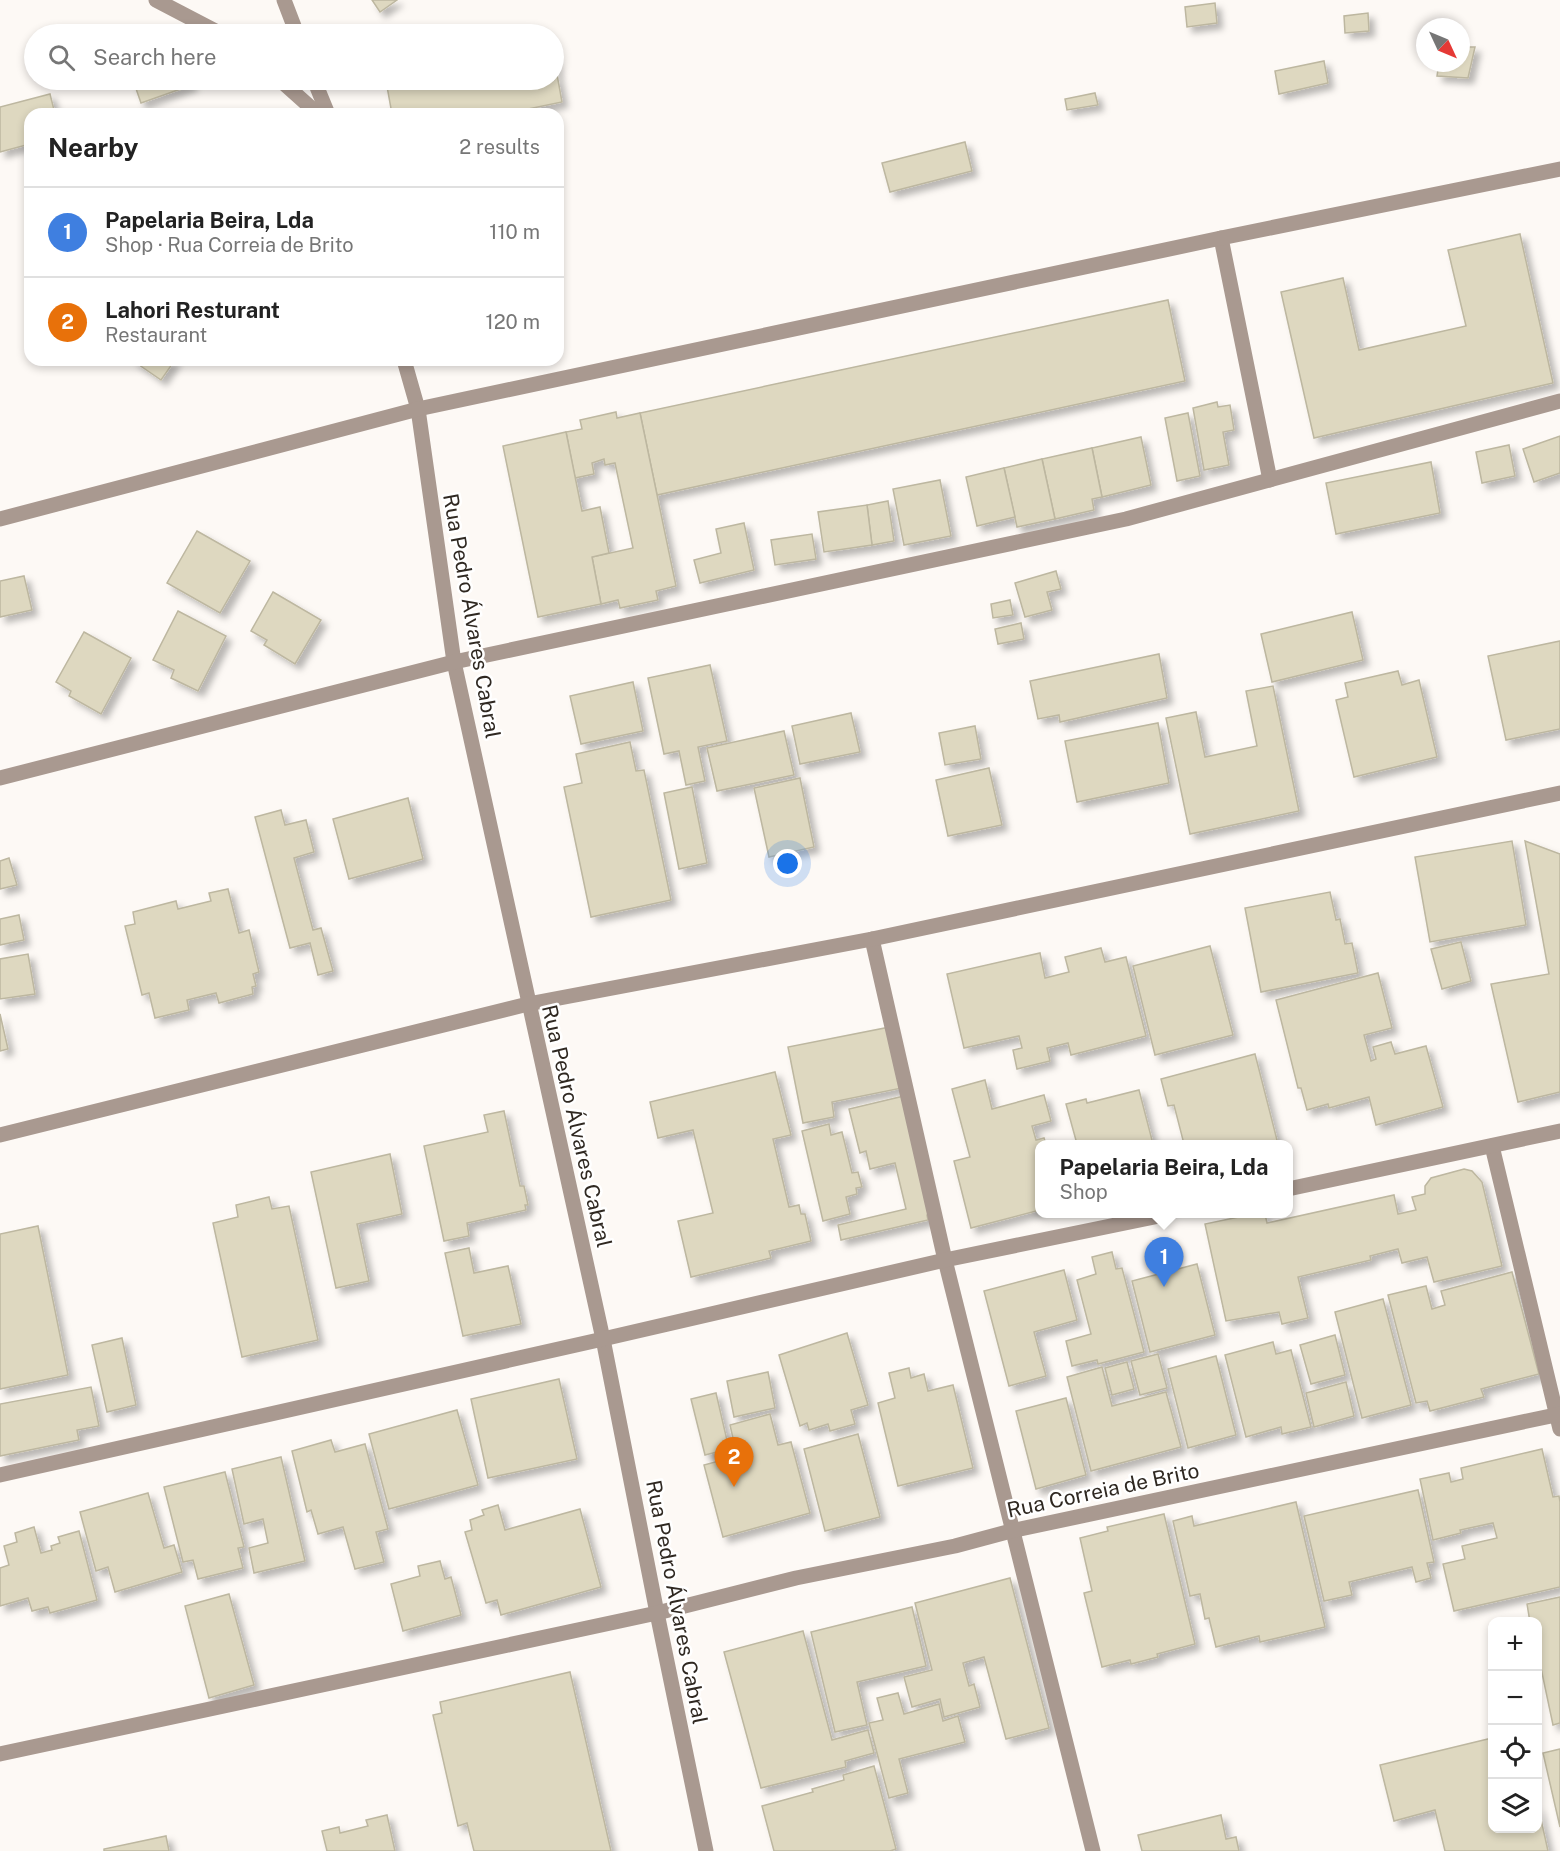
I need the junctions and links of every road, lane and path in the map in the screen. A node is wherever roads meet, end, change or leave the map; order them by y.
1 (156, 0) edge
2 (284, 0) edge
3 (202, 24) edge
4 (293, 24) edge
5 (291, 90) edge
6 (318, 90) edge
7 (311, 108) edge
8 (326, 108) edge
9 (1560, 170) edge
10 (1221, 238) junction
11 (406, 366) edge
12 (1560, 401) edge
13 (418, 409) junction
14 (1270, 480) junction
15 (0, 519) edge
16 (454, 662) junction
17 (0, 778) edge
18 (1560, 793) edge
19 (872, 939) junction
20 (528, 1004) junction
21 (1560, 1131) edge
22 (0, 1135) edge
23 (1492, 1146) junction
24 (1293, 1188) edge
25 (1150, 1218) edge
26 (945, 1260) junction
27 (603, 1339) junction
28 (1559, 1420) edge
29 (0, 1475) edge
30 (1011, 1531) junction
31 (657, 1613) junction
32 (0, 1754) edge
33 (706, 1851) edge
34 (1093, 1851) edge

1 - 3 street
2 - 4 street
5 - 7 street
6 - 8 street
9 - 10 street
10 - 13 street
10 - 14 street
11 - 13 street, Rua Pedro Álvares Cabral
12 - 14 street
13 - 15 street
13 - 16 street, Rua Pedro Álvares Cabral
14 - 16 street
16 - 17 street
16 - 20 street, Rua Pedro Álvares Cabral
18 - 19 street
19 - 20 street
19 - 26 street
20 - 22 street
20 - 27 street, Rua Pedro Álvares Cabral
21 - 23 street
23 - 24 street
23 - 28 street
25 - 26 street
26 - 27 street
26 - 30 street
27 - 29 street
27 - 31 street, Rua Pedro Álvares Cabral
28 - 30 street, Rua Correia de Brito
30 - 31 street, Rua Correia de Brito
30 - 34 street
31 - 32 street, Rua Correia de Brito
31 - 33 street, Rua Pedro Álvares Cabral

